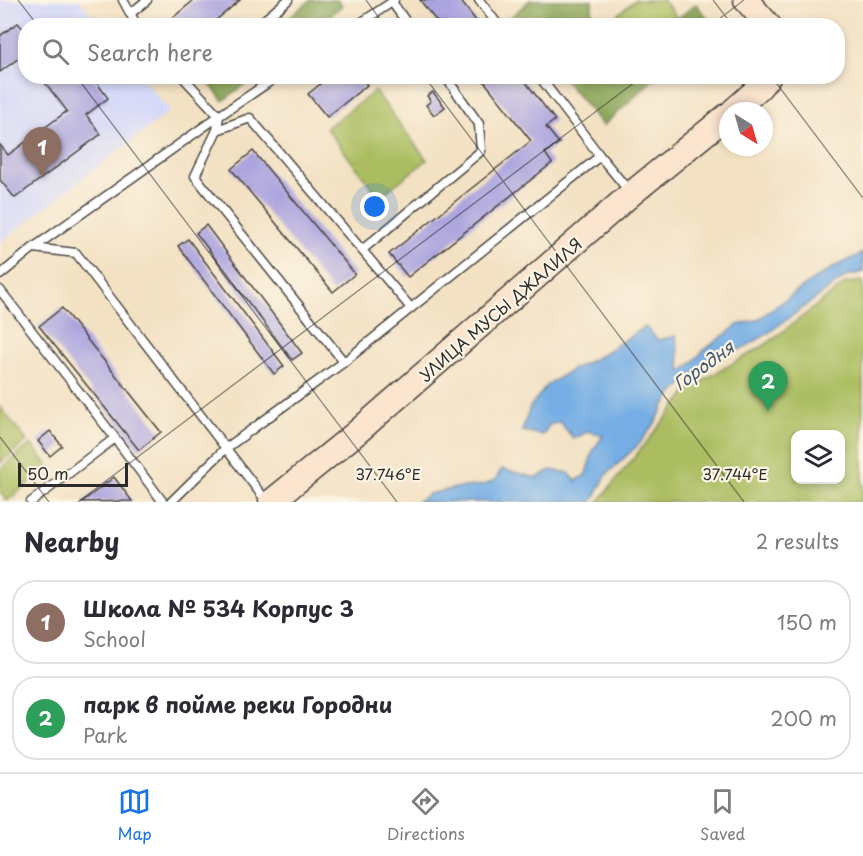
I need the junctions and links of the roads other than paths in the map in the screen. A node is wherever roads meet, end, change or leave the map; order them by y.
1 (123, 0) edge
2 (147, 0) edge
3 (288, 0) edge
4 (479, 0) edge
5 (746, 0) edge
6 (393, 1) edge
7 (130, 14) junction
8 (132, 18) edge
9 (267, 18) edge
10 (368, 18) edge
11 (404, 18) edge
12 (493, 18) edge
13 (762, 18) edge
14 (193, 84) edge
15 (266, 84) edge
16 (451, 84) edge
17 (544, 84) edge
18 (762, 84) edge
19 (743, 102) edge
20 (219, 116) junction
21 (719, 122) edge
22 (217, 130) junction
23 (600, 156) junction
24 (631, 194) junction
25 (33, 248) junction
26 (362, 250) junction
27 (0, 275) edge
28 (0, 290) edge
29 (411, 308) junction
30 (344, 362) junction
31 (115, 438) junction
32 (225, 449) junction
33 (31, 502) edge
34 (163, 502) edge
35 (171, 502) edge
36 (269, 502) edge

1 - 7 lane
2 - 7 lane
3 - 9 lane
4 - 12 lane
5 - 13 main road
6 - 10 lane
6 - 11 lane
7 - 8 lane
14 - 20 lane
15 - 20 lane
16 - 26 lane
17 - 23 lane
18 - 19 main road
20 - 22 lane
20 - 25 lane
21 - 24 main road, УЛИЦА МУСЫ ДЖАЛИЛЯ
22 - 26 lane
22 - 30 lane
23 - 24 lane
23 - 29 lane
24 - 36 main road, УЛИЦА МУСЫ ДЖАЛИЛЯ
25 - 27 lane
25 - 32 lane
26 - 29 lane
28 - 31 lane
29 - 30 lane
30 - 32 lane
31 - 33 lane
31 - 34 lane
32 - 35 lane
32 - 36 lane

